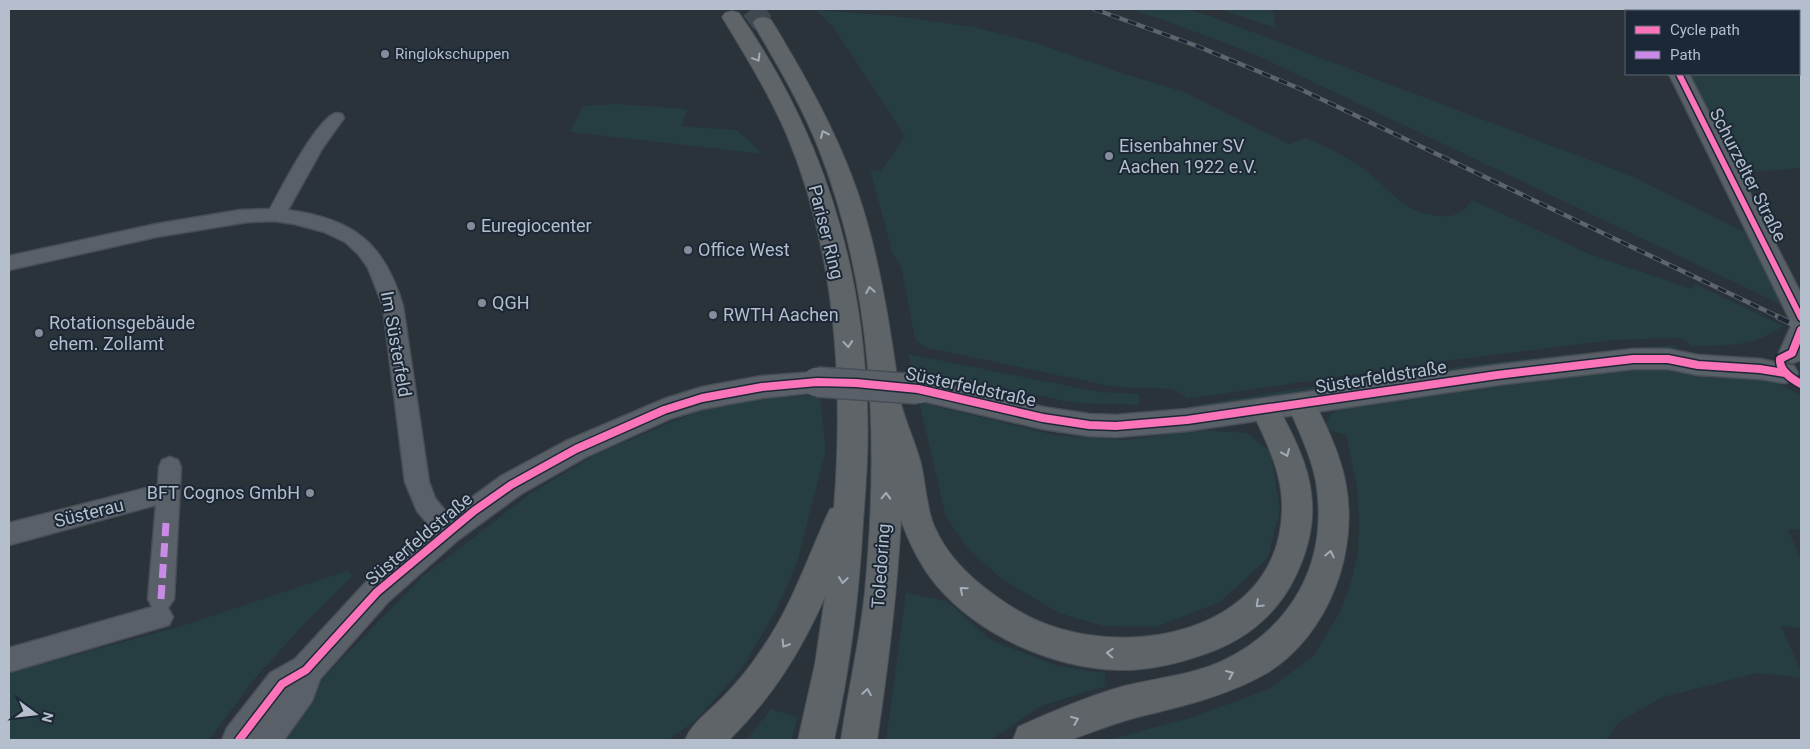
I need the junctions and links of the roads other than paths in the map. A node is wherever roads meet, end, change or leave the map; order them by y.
1 (732, 17) dead end
2 (763, 23) tunnel mouth
3 (1680, 75) edge
4 (336, 118) dead end
5 (276, 215) junction
6 (9, 263) edge
7 (1801, 318) edge
8 (1794, 359) edge
9 (883, 390) junction
10 (1301, 404) junction
11 (1265, 409) junction
12 (170, 467) dead end
13 (168, 492) junction
14 (850, 496) junction
15 (448, 530) junction
16 (9, 534) edge
17 (9, 660) edge
18 (306, 670) junction
19 (239, 740) edge
20 (264, 740) edge
21 (703, 740) edge
22 (816, 740) edge
23 (859, 740) edge
24 (1031, 740) edge

1 -> 14 highway, Pariser Ring
9 -> 2 highway, Pariser Ring
3 - 7 street, Schurzelter Straße
4 - 5 street
5 - 6 street, Im Süsterfeld
5 - 15 street, Im Süsterfeld
8 - 10 street, Süsterfeldstraße
11 -> 9 highway
23 -> 9 highway, Toledoring
10 - 11 street, Süsterfeldstraße
24 -> 10 highway
11 - 15 street, Süsterfeldstraße, bridge
12 - 13 street
13 - 16 street, Süsterau
13 - 17 street
14 -> 21 highway
14 -> 22 highway, Toledoring
15 - 18 street, Süsterfeldstraße
18 - 19 street, Süsterfeldstraße
18 - 20 street, Süsterfeldstraße

